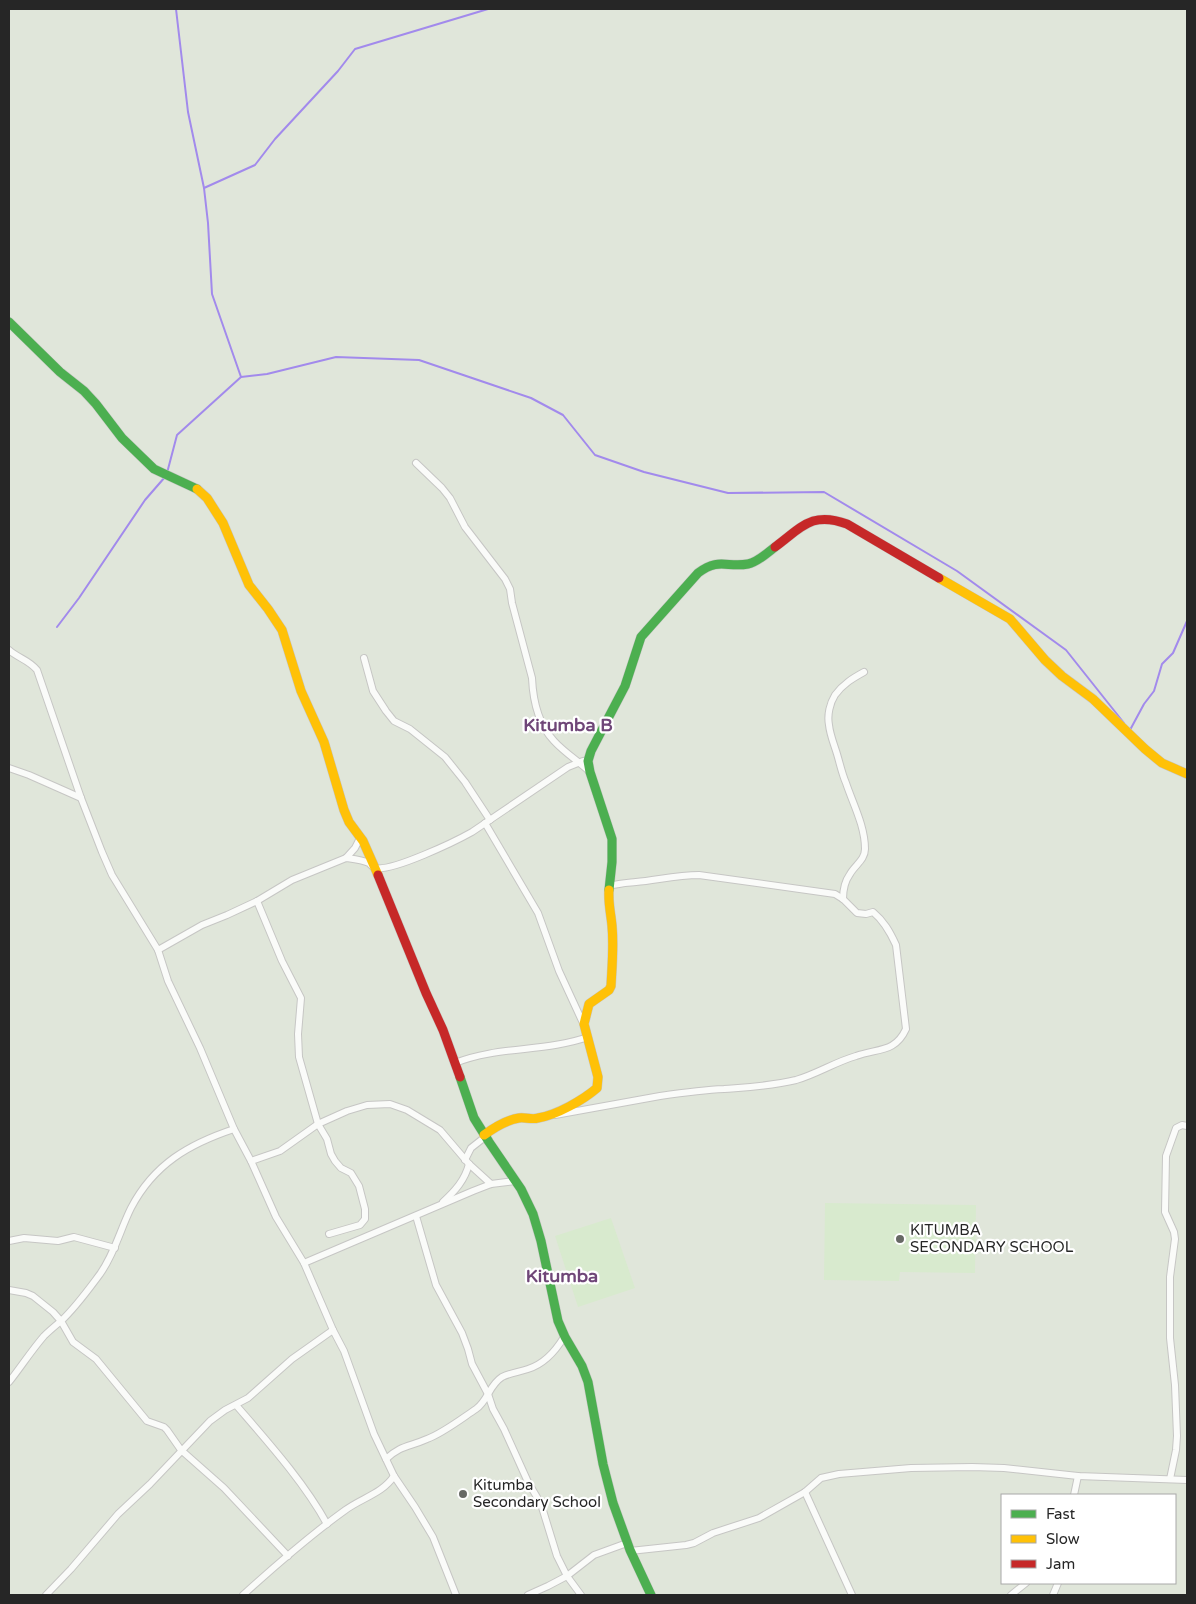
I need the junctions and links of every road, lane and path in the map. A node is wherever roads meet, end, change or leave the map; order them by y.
1 (9, 322) edge
2 (416, 463) dead end
3 (9, 650) edge
4 (364, 658) dead end
5 (864, 672) dead end
6 (589, 756) junction
7 (580, 762) junction
8 (9, 768) edge
9 (590, 772) junction
10 (1187, 774) edge
11 (81, 798) junction
12 (487, 822) junction
13 (360, 838) junction
14 (346, 858) junction
15 (375, 868) junction
16 (609, 886) junction
17 (843, 899) junction
18 (257, 901) junction
19 (158, 950) junction
20 (584, 1024) junction
21 (588, 1037) junction
22 (455, 1063) junction
23 (551, 1116) junction
24 (318, 1124) junction
25 (1187, 1126) edge
26 (234, 1129) junction
27 (484, 1136) junction
28 (251, 1161) junction
29 (467, 1162) junction
30 (515, 1181) junction
31 (491, 1184) junction
32 (439, 1206) junction
33 (416, 1216) junction
34 (329, 1234) dead end
35 (9, 1241) edge
36 (115, 1248) junction
37 (304, 1264) junction
38 (9, 1290) edge
39 (61, 1321) junction
40 (333, 1330) junction
41 (564, 1338) junction
42 (9, 1382) edge
43 (488, 1394) junction
44 (236, 1405) junction
45 (182, 1450) junction
46 (386, 1459) junction
47 (394, 1476) junction
48 (1078, 1476) junction
49 (1170, 1479) junction
50 (1187, 1480) edge
51 (804, 1492) junction
52 (1074, 1494) edge
53 (327, 1524) junction
54 (628, 1547) junction
55 (288, 1556) junction
56 (567, 1576) junction
57 (1025, 1584) edge
58 (46, 1595) edge
59 (243, 1595) edge
60 (456, 1595) edge
61 (528, 1595) edge
62 (581, 1595) edge
63 (650, 1595) edge
64 (852, 1595) edge
65 (1011, 1595) edge

1 - 13 street
2 - 7 street
3 - 11 street
4 - 12 street
5 - 17 street
6 - 7 street
6 - 9 street
6 - 10 street
7 - 9 street
7 - 12 street
8 - 11 street
9 - 16 street
11 - 19 street
12 - 15 street
12 - 20 street
13 - 14 street
13 - 15 street
14 - 15 street
14 - 18 street
15 - 22 street
16 - 17 street
16 - 20 street
17 - 23 street
18 - 19 street
18 - 24 street
19 - 26 street
20 - 21 street
21 - 22 street
21 - 23 street
22 - 27 street
23 - 27 street
24 - 28 street
24 - 29 street
24 - 34 street
25 - 49 street
26 - 28 street
26 - 36 street
27 - 29 street
27 - 30 street
28 - 37 street
29 - 31 street
29 - 32 street
30 - 31 street
30 - 41 street
31 - 32 street
32 - 33 street
33 - 37 street
33 - 43 street
35 - 36 street
36 - 39 street
37 - 40 street
38 - 39 street
39 - 42 street
39 - 45 street
40 - 44 street
40 - 46 street
41 - 43 street
41 - 54 street
43 - 46 street
43 - 56 street
44 - 45 street
44 - 53 street
45 - 55 street
45 - 58 street
46 - 47 street
47 - 53 street
47 - 60 street
48 - 49 street
48 - 51 street
48 - 52 street
49 - 50 street
51 - 54 street
51 - 64 street
53 - 55 street
54 - 56 street
54 - 63 street
55 - 59 street
56 - 61 street
56 - 62 street
57 - 65 street

